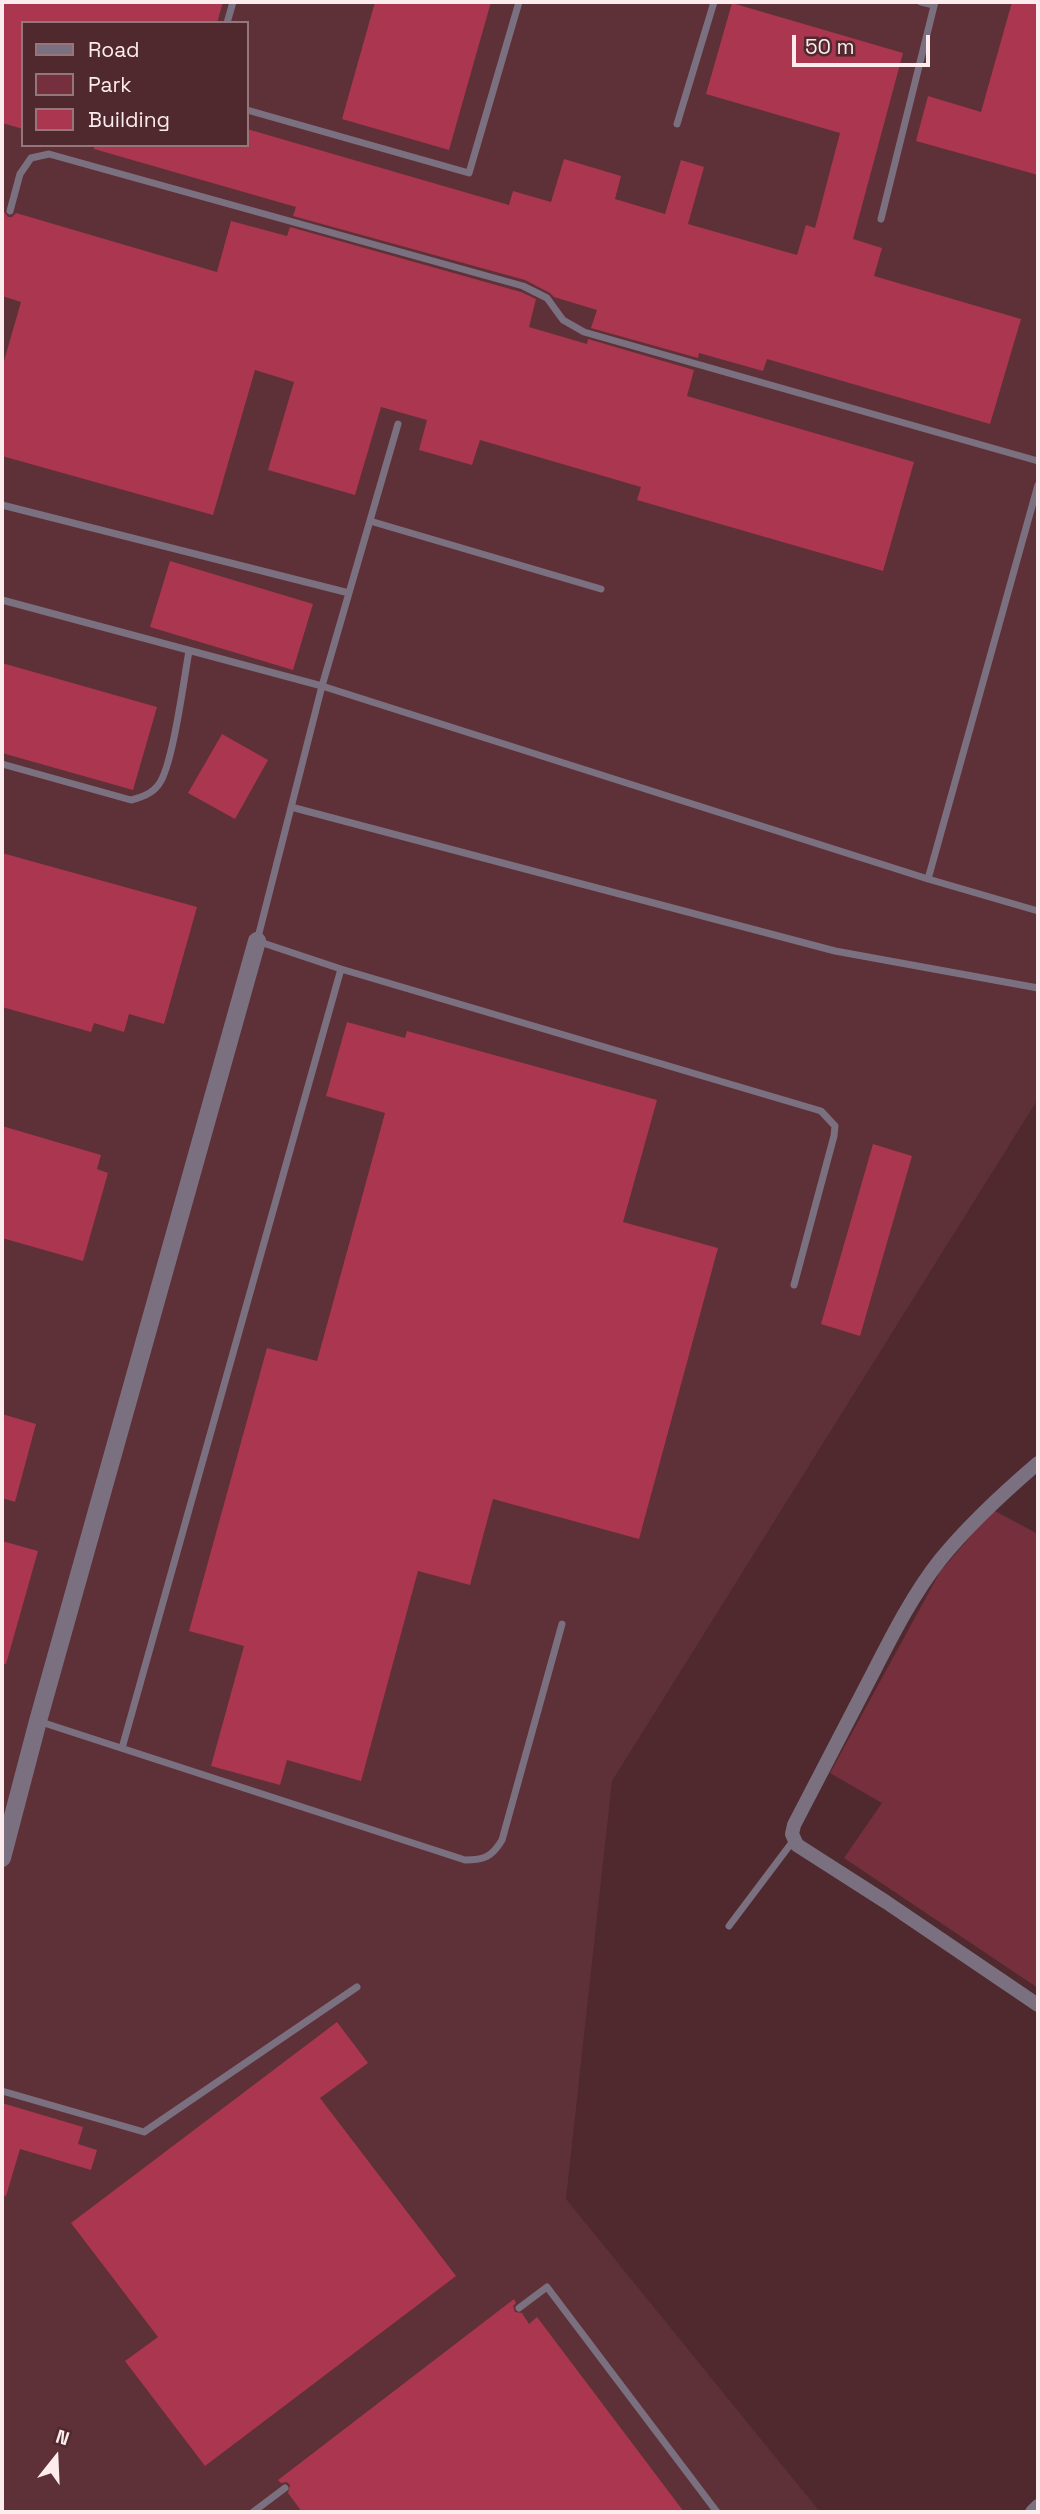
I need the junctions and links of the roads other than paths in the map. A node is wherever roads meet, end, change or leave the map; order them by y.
1 (233, 2) edge
2 (519, 2) edge
3 (714, 2) edge
4 (921, 2) edge
5 (935, 3) edge
6 (228, 21) edge
7 (248, 110) edge
8 (677, 124) dead end
9 (10, 211) dead end
10 (881, 219) dead end
11 (398, 424) dead end
12 (1038, 461) edge
13 (1038, 485) edge
14 (2, 505) edge
15 (370, 521) junction
16 (601, 589) dead end
17 (349, 593) junction
18 (2, 600) edge
19 (189, 651) junction
20 (322, 686) junction
21 (2, 764) edge
22 (291, 807) junction
23 (929, 879) junction
24 (1038, 911) edge
25 (257, 941) junction
26 (341, 969) junction
27 (1038, 988) edge
28 (794, 1285) dead end
29 (1038, 1463) edge
30 (562, 1624) dead end
31 (38, 1721) junction
32 (122, 1748) junction
33 (6, 1829) edge
34 (793, 1840) junction
35 (2, 1858) edge
36 (729, 1926) dead end
37 (357, 1987) dead end
38 (1038, 2005) edge
39 (2, 2091) edge
40 (519, 2308) dead end
41 (285, 2488) dead end
42 (1038, 2506) edge
43 (253, 2512) edge
44 (717, 2512) edge
45 (1032, 2512) edge

1 - 6 lane
2 - 7 lane
3 - 8 lane
4 - 5 lane
5 - 10 lane
9 - 12 lane
11 - 15 lane
13 - 23 lane
14 - 17 lane
15 - 16 lane
15 - 17 lane
17 - 20 lane
18 - 19 lane
19 - 20 lane
19 - 21 lane
20 - 22 lane
20 - 23 lane
22 - 25 lane
22 - 27 lane
23 - 24 lane
25 - 26 lane
25 - 31 street
26 - 28 lane
26 - 32 lane
29 - 34 street
30 - 32 lane
31 - 32 lane
31 - 33 street
33 - 35 street
34 - 36 lane
34 - 38 street
37 - 39 lane
40 - 44 lane
41 - 43 lane
42 - 45 street

